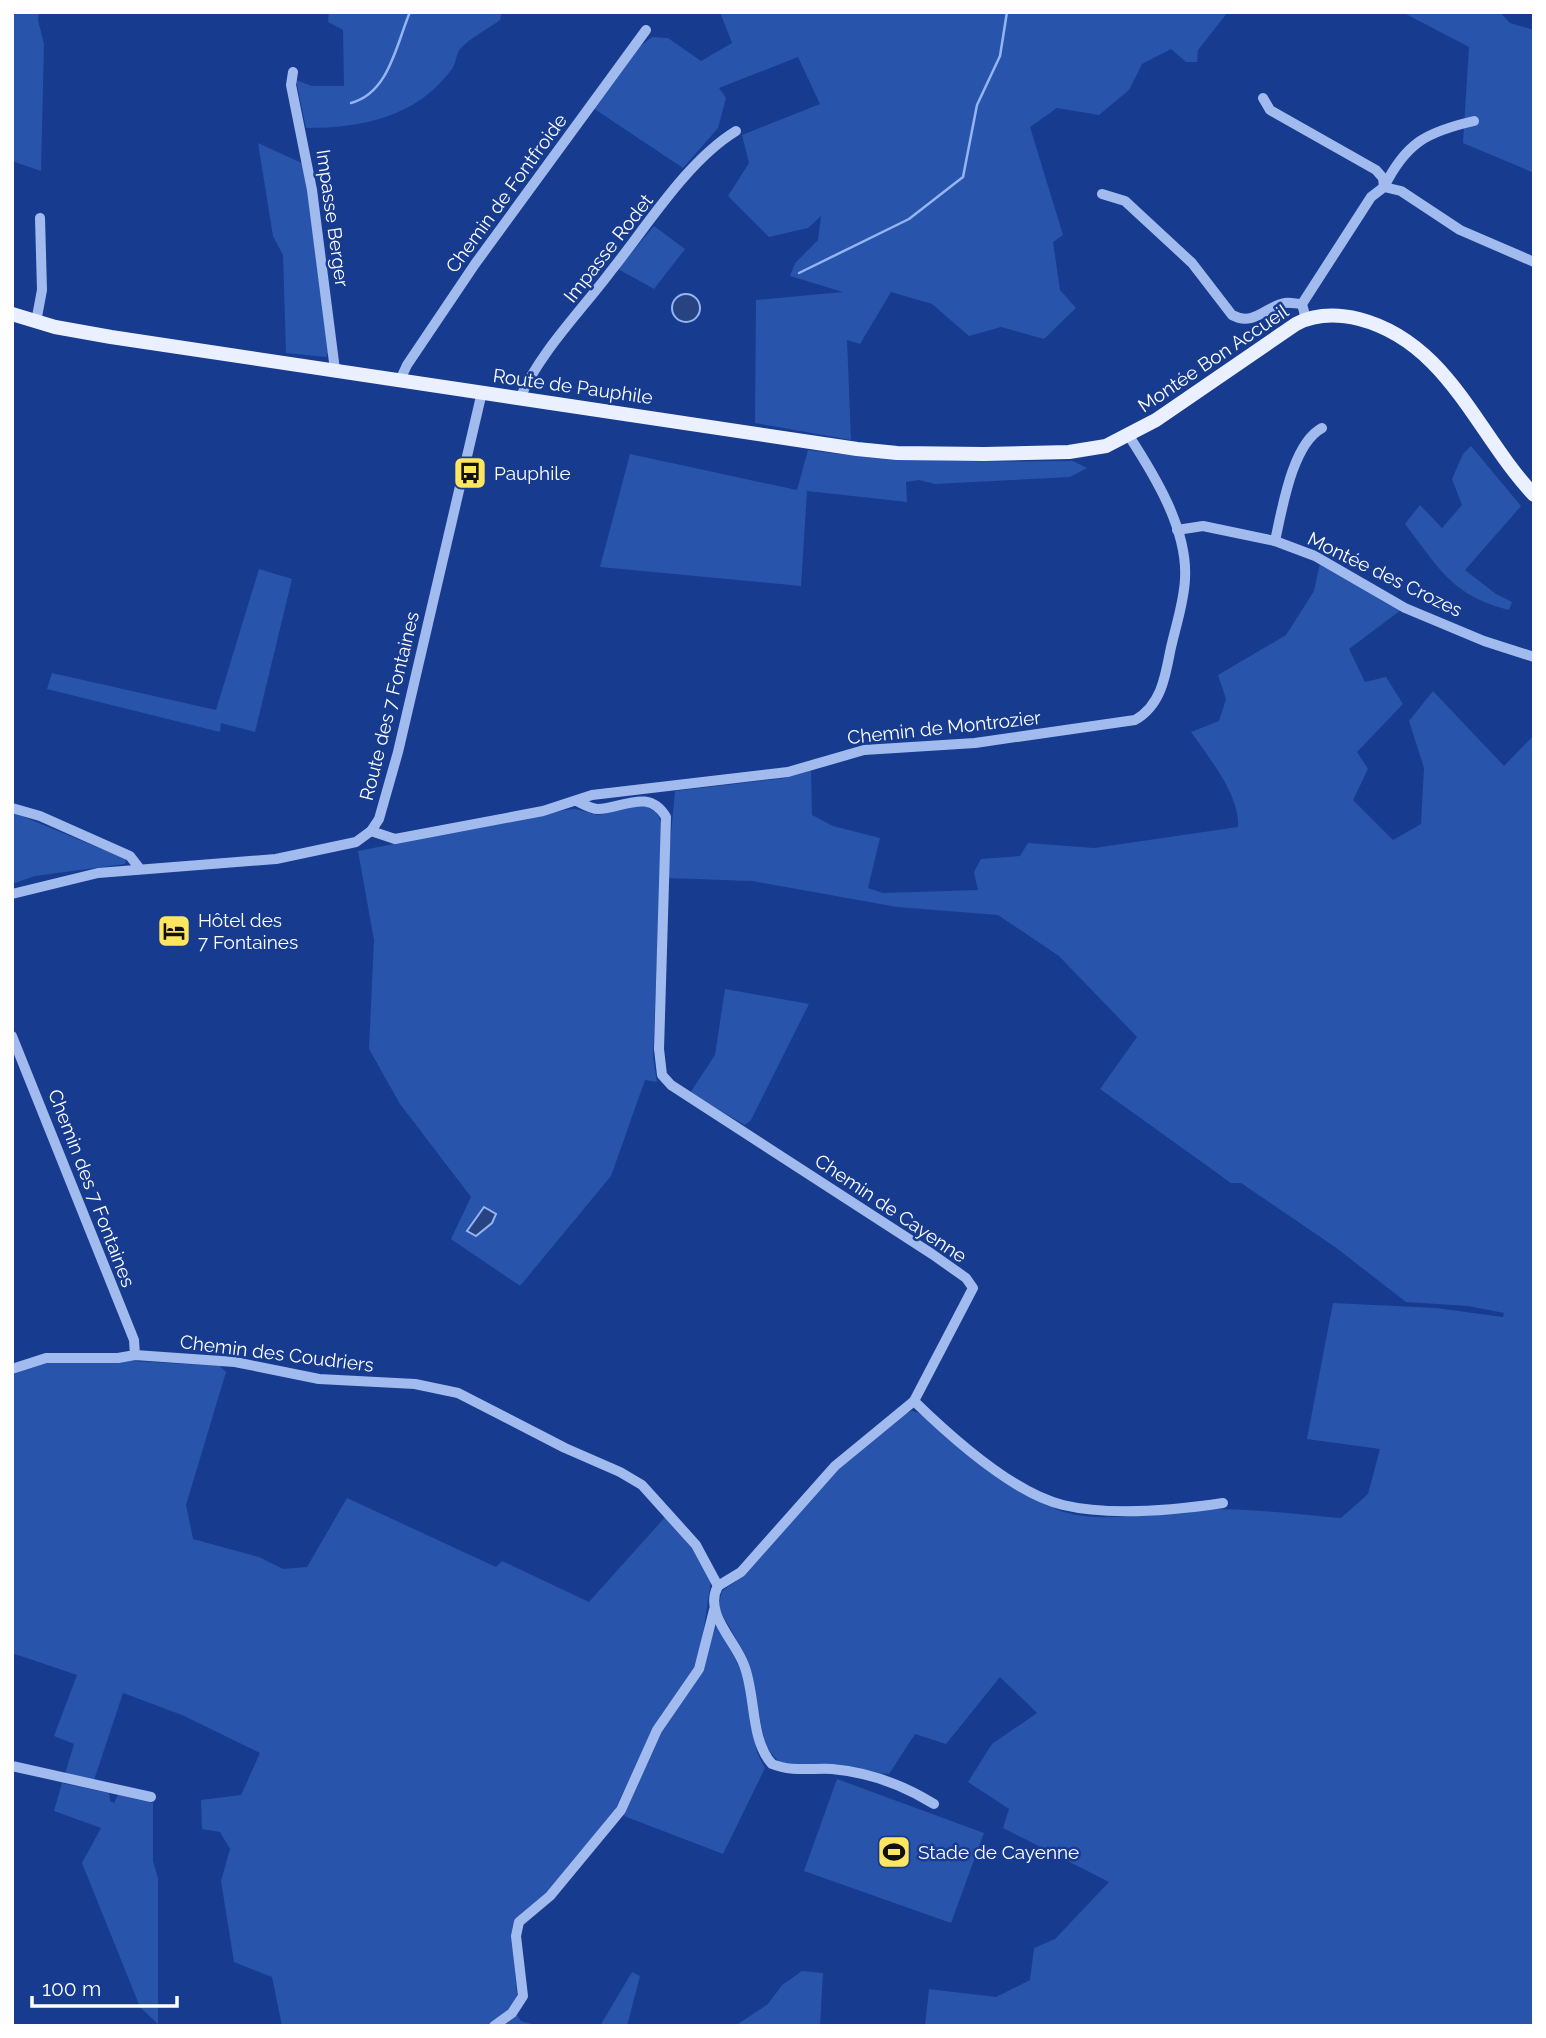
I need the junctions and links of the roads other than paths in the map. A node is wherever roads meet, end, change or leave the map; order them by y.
1 (646, 30) dead end
2 (292, 72) dead end
3 (1263, 98) dead end
4 (1474, 121) dead end
5 (736, 131) dead end
6 (1384, 187) junction
7 (1102, 194) dead end
8 (40, 218) dead end
9 (1534, 262) edge
10 (1302, 304) junction
11 (12, 314) edge
12 (1306, 319) junction
13 (36, 322) junction
14 (335, 370) junction
15 (400, 380) junction
16 (482, 392) junction
17 (520, 398) junction
18 (1322, 428) dead end
19 (1129, 436) junction
20 (1534, 495) edge
21 (1177, 530) junction
22 (1275, 541) junction
23 (1534, 657) edge
24 (577, 801) junction
25 (12, 808) edge
26 (372, 831) junction
27 (140, 869) junction
28 (12, 894) edge
29 (12, 1036) edge
30 (135, 1355) junction
31 (12, 1369) edge
32 (914, 1401) junction
33 (1223, 1503) dead end
34 (718, 1586) junction
35 (714, 1610) junction
36 (12, 1766) edge
37 (151, 1797) dead end
38 (934, 1804) dead end
39 (494, 2026) edge

1 - 15 street, Chemin de Fontfroide
2 - 14 street, Impasse Berger
3 - 6 street
4 - 6 street
5 - 17 street, Impasse Rodet
6 - 9 street
6 - 10 street
7 - 10 street
8 - 13 street
10 - 12 street
11 - 13 main road, Route de Pauphile
12 - 19 main road, Montée Bon Accueil
12 - 20 main road, Montée Bon Accueil
13 - 14 main road, Route de Pauphile
14 - 15 main road, Route de Pauphile
15 - 16 main road, Route de Pauphile
16 - 17 main road, Route de Pauphile
16 - 26 street, Route des 7 Fontaines
17 - 19 main road, Route de Pauphile
18 - 22 street
19 - 21 street, Chemin de Montrozier
21 - 22 street, Montée des Crozes
21 - 24 street, Chemin de Montrozier
22 - 23 street, Montée des Crozes
24 - 26 street, Chemin de Montrozier
24 - 32 street, Chemin de Cayenne
25 - 27 street
26 - 27 street, Route des 7 Fontaines
27 - 28 street, Route des 7 Fontaines
29 - 30 street, Chemin des 7 Fontaines
30 - 31 street, Chemin des Coudriers
30 - 34 street, Chemin des Coudriers
32 - 33 street
32 - 34 street, Chemin de Cayenne
34 - 35 street
35 - 38 street
35 - 39 street
36 - 37 street

